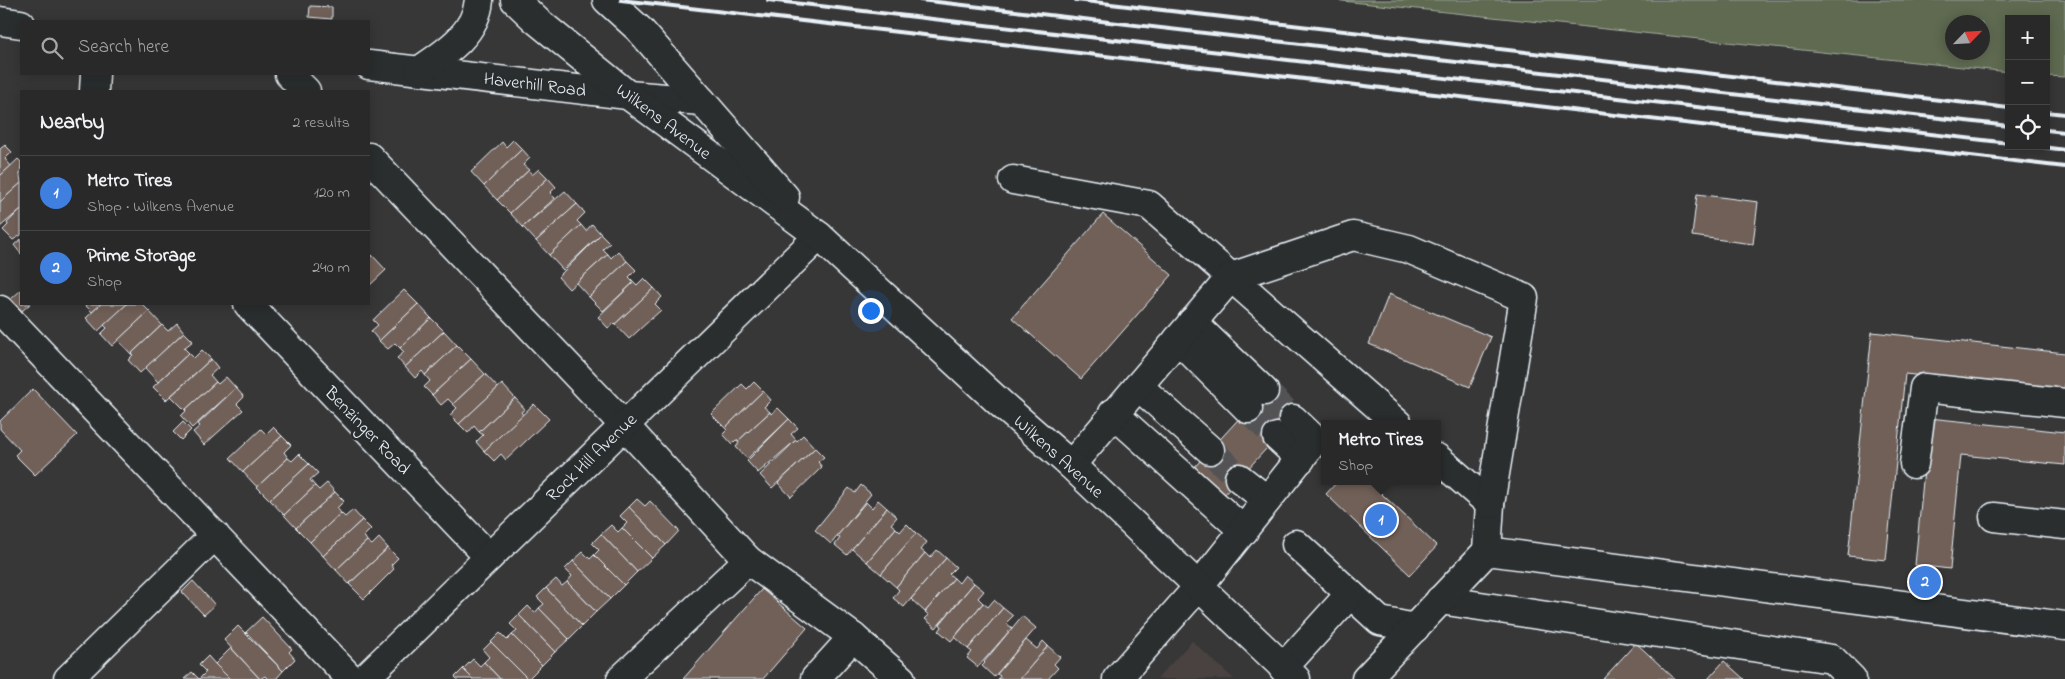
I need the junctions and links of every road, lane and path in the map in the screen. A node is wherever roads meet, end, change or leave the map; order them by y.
1 (515, 0) edge
2 (607, 0) edge
3 (478, 4) edge
4 (0, 21) edge
5 (20, 24) edge
6 (370, 65) edge
7 (420, 70) junction
8 (95, 75) edge
9 (290, 75) edge
10 (94, 90) edge
11 (305, 90) edge
12 (628, 95) junction
13 (702, 101) junction
14 (370, 158) edge
15 (1013, 180) dead end
16 (819, 236) junction
17 (1231, 277) junction
18 (249, 305) edge
19 (0, 310) edge
20 (1185, 331) junction
21 (1138, 386) junction
22 (1256, 400) tunnel mouth
23 (2065, 403) edge
24 (1113, 413) junction
25 (1393, 420) edge
26 (624, 425) junction
27 (1285, 428) tunnel mouth
28 (1210, 450) tunnel mouth
29 (1441, 461) edge
30 (1914, 464) dead end
31 (1070, 465) junction
32 (1239, 478) tunnel mouth
33 (1267, 500) junction
34 (1490, 504) junction
35 (1994, 517) dead end
36 (2065, 525) edge
37 (1244, 531) junction
38 (215, 535) junction
39 (1296, 544) dead end
40 (1487, 550) junction
41 (488, 557) junction
42 (748, 560) junction
43 (1199, 586) junction
44 (1350, 594) junction
45 (1440, 600) junction
46 (2065, 626) edge
47 (1415, 628) junction
48 (853, 637) junction
49 (1290, 673) edge
50 (68, 679) edge
51 (351, 679) edge
52 (364, 679) edge
53 (621, 679) edge
54 (815, 679) edge
55 (901, 679) edge
56 (1117, 679) edge
57 (1366, 679) edge
58 (1852, 679) edge

1 - 12 street, Wilkens Avenue
2 - 13 street, Wilkens Avenue
3 - 7 street
4 - 5 street
6 - 7 street, Haverhill Road
7 - 12 street, Haverhill Road
8 - 10 street
9 - 11 street
12 - 13 street, Haverhill Road
12 - 16 street, Wilkens Avenue
13 - 16 street, Wilkens Avenue
14 - 26 street
15 - 17 street
16 - 26 street, Rock Hill Avenue
16 - 31 street, Wilkens Avenue
17 - 20 street
17 - 25 street
17 - 34 street
18 - 41 street, Benzinger Road
19 - 38 street
20 - 21 street
20 - 22 street
21 - 24 street
21 - 28 street
23 - 30 street
24 - 31 street
24 - 37 street
26 - 41 street, Rock Hill Avenue
26 - 42 street
27 - 33 street
29 - 34 street
31 - 43 street, Wilkens Avenue
32 - 33 street
33 - 37 street
34 - 40 street
35 - 36 street
37 - 43 street
38 - 50 street
38 - 51 street
39 - 44 street
40 - 45 street
40 - 46 street
41 - 52 street, Rock Hill Avenue
42 - 48 street
42 - 53 street
43 - 49 street, Wilkens Avenue
43 - 56 street
44 - 47 street
44 - 49 street
45 - 47 street
45 - 58 street
47 - 57 street
48 - 54 street
48 - 55 street

